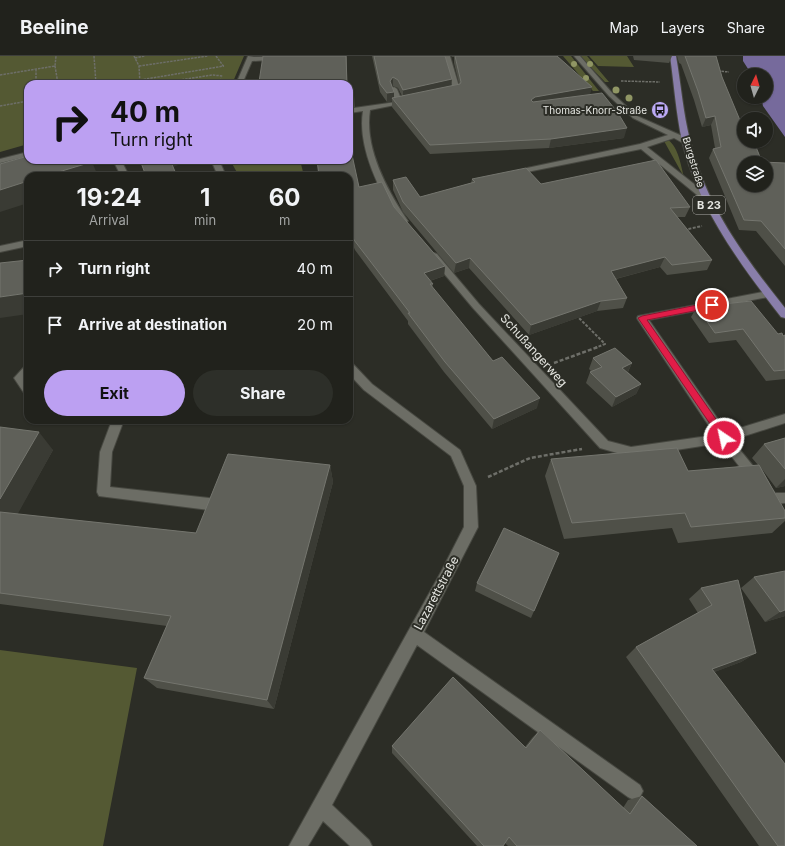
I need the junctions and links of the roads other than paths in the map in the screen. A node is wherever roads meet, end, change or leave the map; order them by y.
1 (302, 56) edge
2 (577, 56) edge
3 (673, 56) edge
4 (251, 58) edge
5 (450, 59) edge
6 (241, 80) edge
7 (599, 81) junction
8 (608, 81) road end
9 (394, 89) edge
10 (611, 95) junction
11 (439, 96) edge
12 (604, 96) edge
13 (416, 100) edge
14 (400, 103) junction
15 (367, 109) junction
16 (353, 111) edge
17 (673, 136) junction
18 (686, 141) junction
19 (642, 146) junction
20 (24, 155) edge
21 (0, 161) edge
22 (530, 170) edge
23 (705, 197) junction
24 (412, 231) edge
25 (24, 244) edge
26 (427, 248) edge
27 (0, 249) edge
28 (768, 294) junction
29 (780, 303) edge
30 (785, 315) edge
31 (353, 371) edge
32 (24, 374) edge
33 (24, 385) edge
34 (785, 418) edge
35 (116, 424) edge
36 (724, 438) junction
37 (785, 498) edge
38 (209, 504) edge
39 (414, 634) junction
40 (634, 791) dead end
41 (321, 806) junction
42 (298, 846) edge
43 (363, 846) edge

1 - 4 street
2 - 7 street
3 - 18 main road, Burgstraße / B 23
4 - 6 street
5 - 11 street
7 - 8 street
7 - 10 street
9 - 14 street
10 - 12 street
10 - 17 street
13 - 14 street
14 - 15 street
15 - 16 street
15 - 24 street
17 - 18 street
17 - 19 street
18 - 23 main road, Burgstraße / B 23
19 - 22 street
19 - 23 street
20 - 21 street
23 - 28 main road, Burgstraße / B 23
25 - 27 street
26 - 36 street, Schußangerweg
28 - 29 main road, Burgstraße / B 23
28 - 36 street
29 - 30 main road, Burgstraße / B 23
31 - 39 street, Lazarettstraße
32 - 33 street
34 - 36 street
35 - 38 street
36 - 37 street
39 - 40 street
39 - 41 street, Lazarettstraße
41 - 42 street, Lazarettstraße
41 - 43 street

